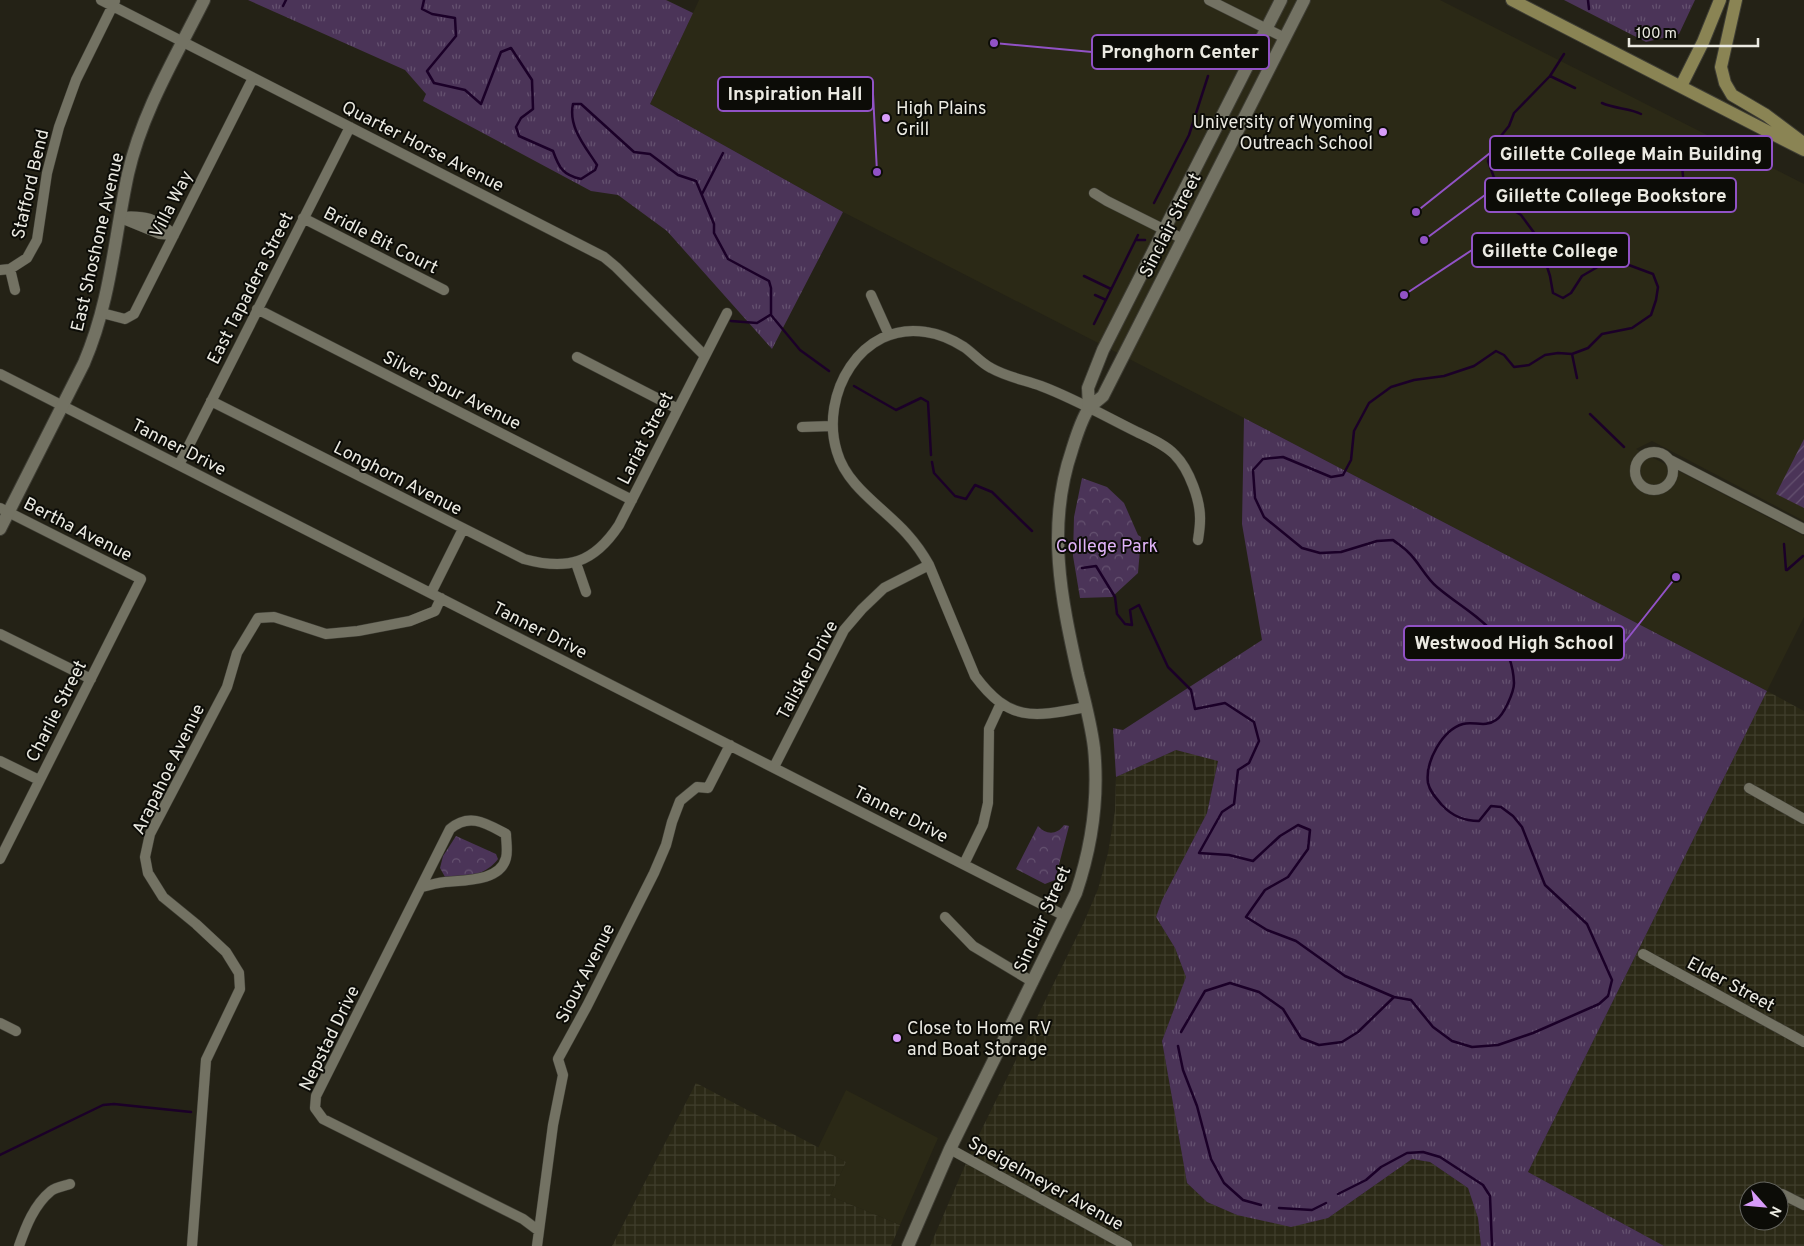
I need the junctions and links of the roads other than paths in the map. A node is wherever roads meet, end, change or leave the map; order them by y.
1 (101, 0) edge
2 (204, 0) edge
3 (1209, 0) edge
4 (1281, 0) edge
5 (1304, 0) edge
6 (1512, 0) edge
7 (1720, 0) edge
8 (1736, 0) edge
9 (114, 3) edge
10 (1266, 29) junction
11 (1285, 38) junction
12 (183, 42) junction
13 (253, 78) junction
14 (1681, 86) junction
15 (350, 127) junction
16 (1804, 144) edge
17 (1804, 150) edge
18 (1094, 192) dead end
19 (120, 218) junction
20 (303, 218) junction
21 (1164, 229) junction
22 (174, 235) junction
23 (1183, 239) junction
24 (5, 270) edge
25 (15, 290) dead end
26 (444, 290) dead end
27 (870, 295) dead end
28 (257, 309) junction
29 (102, 313) junction
30 (727, 313) dead end
31 (889, 335) junction
32 (705, 356) junction
33 (577, 357) dead end
34 (0, 374) edge
35 (211, 401) junction
36 (62, 406) junction
37 (1089, 408) junction
38 (678, 409) junction
39 (832, 426) junction
40 (802, 427) dead end
41 (1670, 460) dead end
42 (179, 465) junction
43 (632, 500) junction
44 (4, 510) edge
45 (0, 528) edge
46 (463, 529) junction
47 (1804, 529) edge
48 (1198, 540) dead end
49 (576, 563) junction
50 (929, 565) junction
51 (141, 579) joint
52 (586, 592) dead end
53 (431, 593) junction
54 (441, 598) junction
55 (0, 634) edge
56 (91, 679) junction
57 (1001, 703) junction
58 (1086, 707) junction
59 (730, 745) junction
60 (0, 761) edge
61 (774, 768) junction
62 (39, 780) junction
63 (1749, 788) dead end
64 (1804, 819) edge
65 (0, 859) edge
66 (964, 864) junction
67 (422, 888) junction
68 (1065, 916) junction
69 (945, 917) dead end
70 (1643, 954) dead end
71 (1033, 982) junction
72 (0, 1023) edge
73 (16, 1031) dead end
74 (1804, 1042) edge
75 (950, 1148) junction
76 (70, 1184) dead end
77 (1789, 1198) edge
78 (1804, 1205) edge
79 (539, 1231) junction
80 (19, 1246) edge
81 (192, 1246) edge
82 (537, 1246) edge
83 (908, 1246) edge
84 (1127, 1246) edge

1 - 9 street, Quarter Horse Avenue
2 - 12 street, East Shoshone Avenue
3 - 10 street
4 - 10 street, Sinclair Street
5 - 11 street, Sinclair Street
6 - 14 main road
7 - 14 main road
8 - 16 main road
9 - 12 street, Quarter Horse Avenue
9 - 24 street, Stafford Bend
10 - 11 street
10 - 21 street, Sinclair Street
11 - 23 street, Sinclair Street
12 - 13 street, Quarter Horse Avenue
12 - 19 street, East Shoshone Avenue
13 - 15 street, Quarter Horse Avenue
13 - 22 street, Villa Way
14 - 17 main road
15 - 20 street, East Tapadera Street
15 - 32 street, Quarter Horse Avenue
18 - 21 street
19 - 22 street
19 - 29 street, East Shoshone Avenue
20 - 26 street, Bridle Bit Court
20 - 28 street, East Tapadera Street
21 - 23 street
21 - 37 street, Sinclair Street
22 - 29 street, Villa Way
23 - 37 street, Sinclair Street
24 - 25 street
27 - 31 street
28 - 35 street, East Tapadera Street
28 - 43 street, Silver Spur Avenue
29 - 36 street, East Shoshone Avenue
30 - 32 street, Lariat Street
31 - 37 street
31 - 39 street
32 - 38 street, Lariat Street
33 - 38 street
34 - 36 street, Tanner Drive
35 - 42 street, East Tapadera Street
35 - 46 street, Longhorn Avenue
36 - 42 street, Tanner Drive
36 - 44 street, East Shoshone Avenue
37 - 48 street
37 - 58 street, Sinclair Street
38 - 43 street, Lariat Street
39 - 40 street
39 - 50 street
41 - 47 street
42 - 53 street, Tanner Drive
43 - 49 street, Lariat Street
44 - 45 street, East Shoshone Avenue
44 - 51 street, Bertha Avenue
46 - 49 street, Longhorn Avenue
46 - 53 street
49 - 52 street
50 - 57 street
50 - 61 street, Talisker Drive
51 - 56 street, Charlie Street
53 - 54 street, Tanner Drive
54 - 59 street, Tanner Drive
54 - 81 street, Arapahoe Avenue
55 - 56 street
56 - 62 street, Charlie Street
57 - 58 street
57 - 66 street
58 - 68 street, Sinclair Street
59 - 61 street, Tanner Drive
59 - 79 street, Sioux Avenue
60 - 62 street
61 - 66 street, Tanner Drive
62 - 65 street, Charlie Street
63 - 64 street
66 - 68 street, Tanner Drive
67 - 67 street, Nepstad Drive
67 - 79 street, Nepstad Drive
68 - 71 street, Sinclair Street
69 - 71 street
70 - 74 street, Elder Street
71 - 75 street, Sinclair Street
72 - 73 street
75 - 83 street, Sinclair Street
75 - 84 street, Speigelmeyer Avenue
76 - 80 street
77 - 78 street
79 - 82 street, Sioux Avenue

